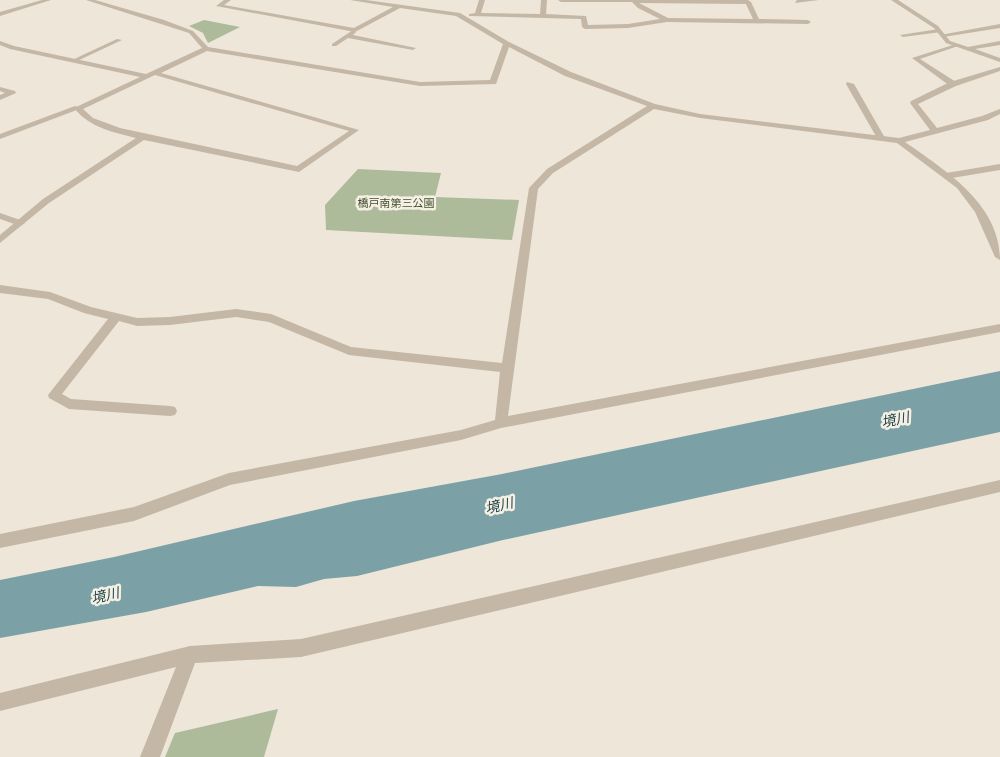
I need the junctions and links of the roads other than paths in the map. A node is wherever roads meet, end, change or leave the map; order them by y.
1 (48, 0) edge
2 (89, 0) edge
3 (228, 0) edge
4 (353, 0) edge
5 (410, 0) edge
6 (482, 0) edge
7 (544, 0) edge
8 (562, 0) edge
9 (816, 0) edge
10 (894, 0) edge
11 (634, 1) edge
12 (797, 2) dead end
13 (0, 5) edge
14 (399, 6) junction
15 (15, 10) junction
16 (0, 14) edge
17 (458, 14) junction
18 (478, 16) junction
19 (543, 16) junction
20 (667, 20) junction
21 (757, 22) junction
22 (808, 22) dead end
23 (1000, 26) edge
24 (355, 30) junction
25 (941, 33) junction
26 (904, 35) dead end
27 (347, 36) junction
28 (119, 40) dead end
29 (0, 43) edge
30 (507, 43) junction
31 (1000, 43) edge
32 (334, 45) dead end
33 (958, 45) junction
34 (413, 48) dead end
35 (206, 49) junction
36 (968, 49) junction
37 (1000, 60) edge
38 (73, 61) junction
39 (1000, 69) edge
40 (150, 74) junction
41 (850, 84) dead end
42 (953, 84) junction
43 (0, 89) edge
44 (0, 98) edge
45 (653, 106) junction
46 (78, 108) junction
47 (1000, 111) edge
48 (935, 131) junction
49 (0, 137) edge
50 (144, 137) junction
51 (881, 138) junction
52 (899, 141) junction
53 (1000, 167) edge
54 (946, 176) junction
55 (0, 216) edge
56 (20, 222) junction
57 (1000, 228) edge
58 (989, 230) junction
59 (0, 240) edge
60 (1000, 257) edge
61 (0, 289) edge
62 (116, 316) junction
63 (1000, 328) edge
64 (507, 368) junction
65 (170, 411) dead end
66 (501, 423) junction
67 (1000, 486) edge
68 (0, 542) edge
69 (190, 655) junction
70 (0, 702) edge
71 (150, 757) edge

1 - 15 street
2 - 35 street
3 - 24 street
4 - 14 street
5 - 14 street
6 - 18 street
7 - 19 street
8 - 11 street
9 - 12 street
10 - 25 street
11 - 20 street
11 - 21 street
13 - 15 street
14 - 17 street
14 - 24 street
15 - 16 street
17 - 18 street
17 - 30 street
18 - 19 street
19 - 20 street
20 - 21 street
21 - 22 street
23 - 25 street
24 - 27 street
25 - 26 street
25 - 33 street
27 - 32 street
27 - 34 street
28 - 38 street
29 - 38 street
30 - 35 street
30 - 45 street
31 - 36 street
33 - 36 street
33 - 42 street
35 - 40 street
36 - 37 street
38 - 40 street
39 - 42 street
40 - 46 street
40 - 50 street
41 - 51 street
42 - 48 street
43 - 44 street
45 - 51 street
45 - 64 street
46 - 49 street
46 - 50 street
47 - 48 street
48 - 52 street
50 - 56 street
51 - 52 street
52 - 54 street
53 - 54 street
54 - 58 street
55 - 56 street
56 - 59 street
57 - 58 street
58 - 60 street
61 - 62 street
62 - 64 street
62 - 65 street
63 - 66 street
64 - 66 street
66 - 68 street
67 - 69 street
69 - 70 street
69 - 71 street

